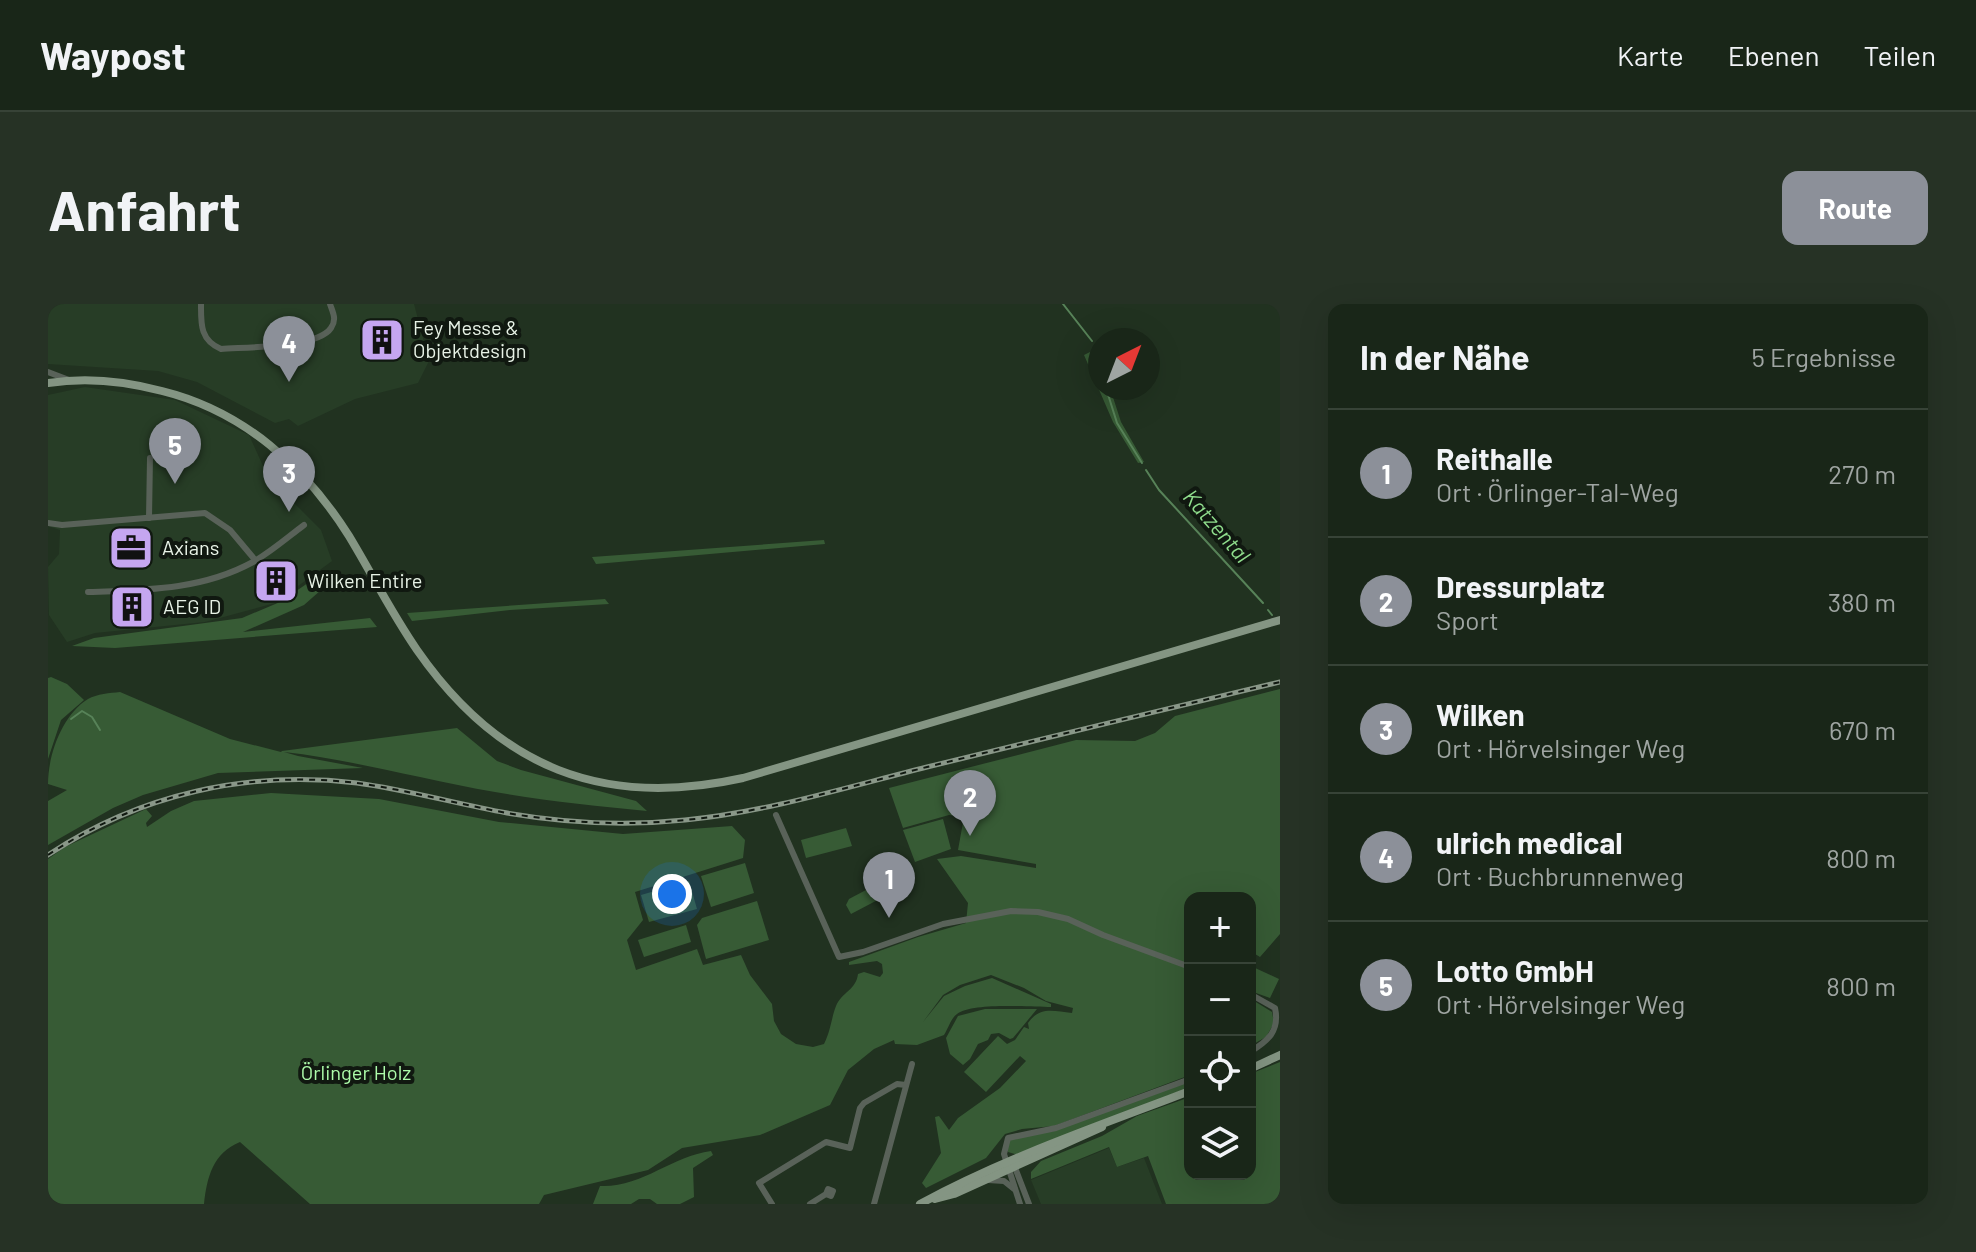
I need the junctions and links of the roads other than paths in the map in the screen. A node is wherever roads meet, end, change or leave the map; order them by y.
1 (201, 304) edge
2 (330, 304) edge
3 (48, 372) edge
4 (69, 380) junction
5 (48, 383) edge
6 (150, 458) dead end
7 (149, 518) junction
8 (48, 523) edge
9 (304, 525) dead end
10 (256, 561) junction
11 (88, 592) dead end
12 (1280, 620) edge
13 (776, 815) dead end
14 (1184, 965) edge
15 (1256, 997) edge
16 (1256, 1049) edge
17 (1280, 1055) edge
18 (912, 1064) dead end
19 (1256, 1066) edge
20 (1184, 1081) edge
21 (906, 1085) junction
22 (1184, 1093) edge
23 (1113, 1120) junction
24 (1027, 1162) junction
25 (1010, 1166) junction
26 (984, 1180) junction
27 (1022, 1185) junction
28 (1016, 1191) junction
29 (826, 1194) dead end
30 (922, 1203) edge
31 (772, 1204) edge
32 (810, 1204) edge
33 (877, 1204) edge
34 (1020, 1204) edge
35 (1029, 1204) edge

1 - 2 street
3 - 4 street
4 - 5 main road
4 - 12 main road
6 - 7 street
7 - 8 street
7 - 10 street
9 - 10 street
10 - 11 street
13 - 14 street
15 - 16 street
17 - 19 main road
18 - 21 street
20 - 25 street
21 - 31 street
21 - 33 street
22 - 23 main road
23 - 24 main road
23 - 25 main road
24 - 25 main road
24 - 27 street
25 - 26 main road
25 - 27 street
25 - 28 street
25 - 30 main road
26 - 28 street
26 - 30 main road
27 - 35 street
28 - 34 street
29 - 32 street

